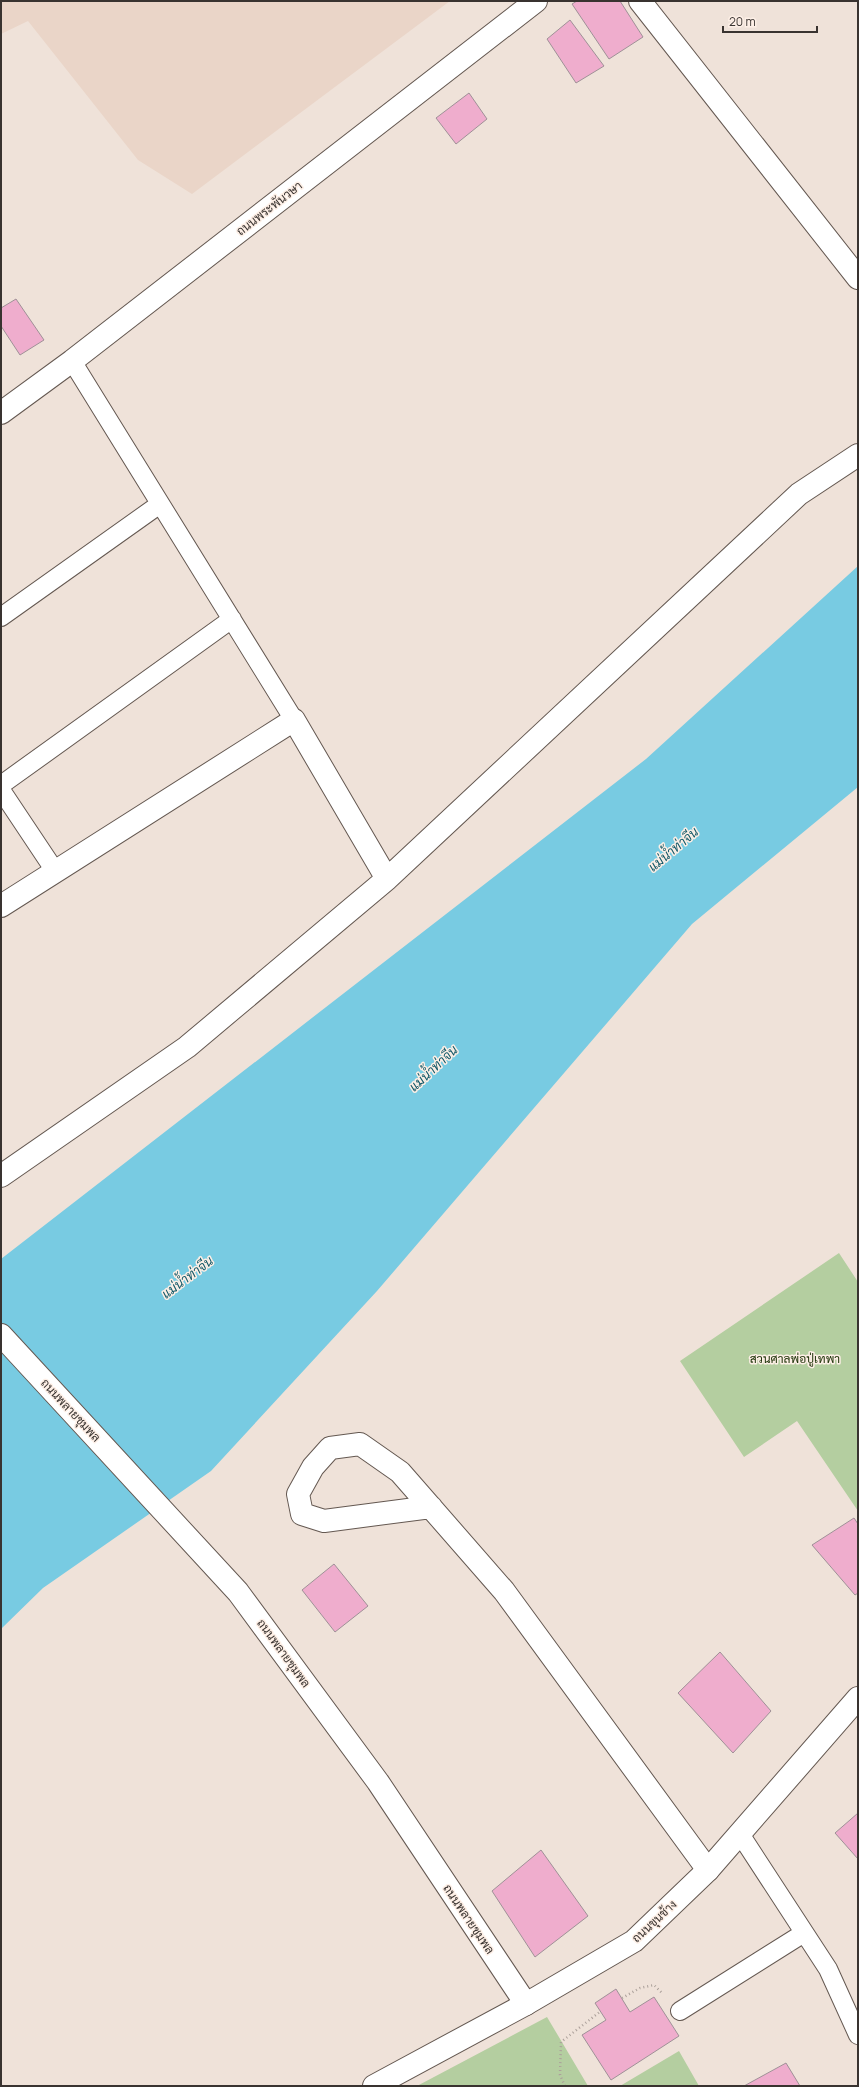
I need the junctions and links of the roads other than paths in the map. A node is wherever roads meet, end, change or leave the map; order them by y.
1 (536, 1) edge
2 (640, 1) edge
3 (858, 278) edge
4 (72, 361) junction
5 (1, 413) edge
6 (858, 455) edge
7 (160, 504) junction
8 (1, 617) edge
9 (232, 619) junction
10 (294, 720) junction
11 (1, 785) edge
12 (1, 790) edge
13 (56, 871) junction
14 (387, 879) junction
15 (1, 906) edge
16 (1, 1176) edge
17 (1, 1335) edge
18 (431, 1507) junction
19 (858, 1698) edge
20 (740, 1834) junction
21 (708, 1870) junction
22 (804, 1933) junction
23 (526, 2004) junction
24 (680, 2011) road end
25 (858, 2036) edge
26 (374, 2086) edge

1 - 4 street, ถนนพระพันวษา
2 - 3 street
4 - 5 street, ถนนพระพันวษา
4 - 7 lane
6 - 14 street
7 - 8 lane
7 - 9 lane
9 - 10 lane
9 - 11 lane
10 - 13 street
10 - 14 street
12 - 13 lane
13 - 15 street
14 - 16 street
17 - 23 street, ถนนพลายชุมพล
18 - 18 street
18 - 21 street
19 - 20 street, ถนนขุนช้าง
20 - 21 street, ถนนขุนช้าง
20 - 22 lane
21 - 23 street, ถนนขุนช้าง
22 - 24 lane
22 - 25 lane
23 - 26 street, ถนนขุนช้าง

